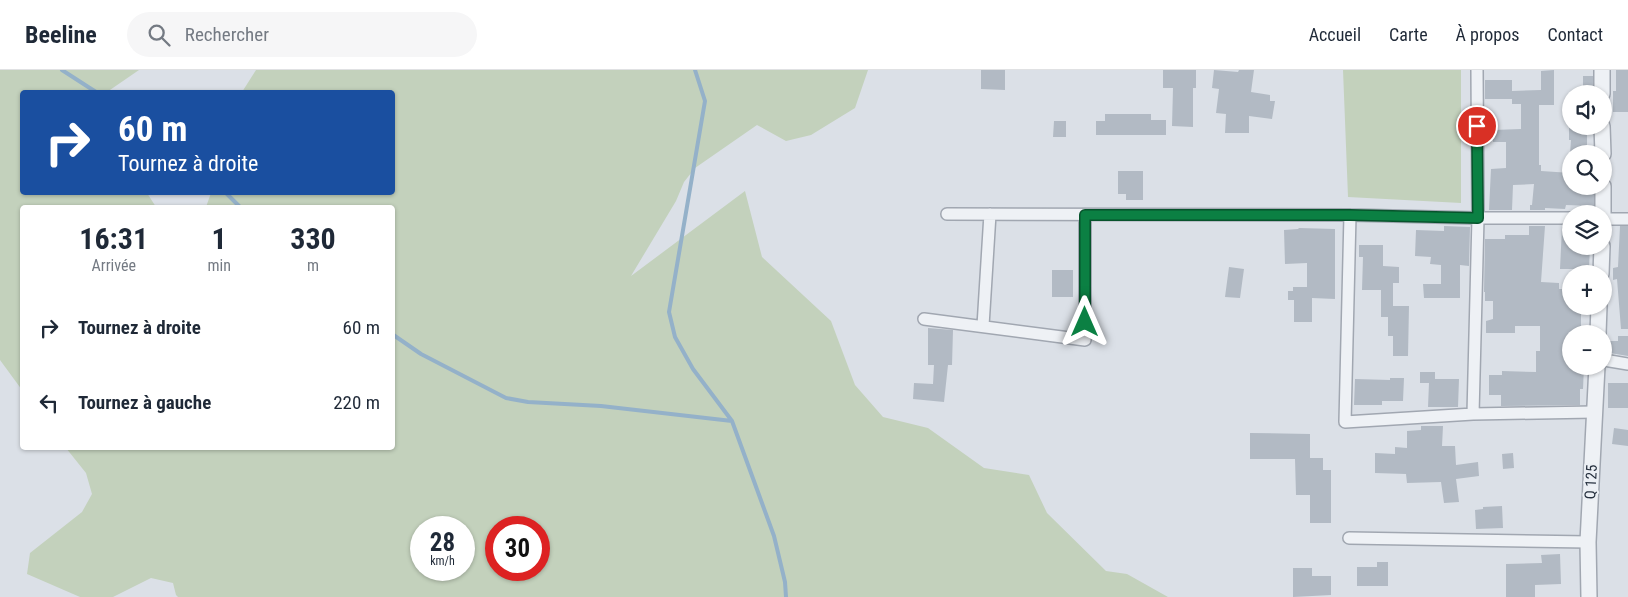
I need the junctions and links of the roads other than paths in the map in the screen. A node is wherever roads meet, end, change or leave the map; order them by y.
1 (1477, 70) edge
2 (1602, 70) edge
3 (1602, 85) edge
4 (947, 214) dead end
5 (990, 214) junction
6 (1085, 215) junction
7 (1350, 215) junction
8 (1478, 218) junction
9 (1562, 218) edge
10 (1612, 218) edge
11 (1628, 219) edge
12 (924, 319) dead end
13 (983, 326) junction
14 (1612, 361) edge
15 (1628, 364) edge
16 (1596, 375) edge
17 (1594, 412) junction
18 (1473, 414) junction
19 (1349, 538) dead end
20 (1588, 542) junction
21 (1589, 597) edge

1 - 8 street
2 - 3 street
4 - 5 street
5 - 6 street
5 - 13 street
6 - 7 street
6 - 13 street
7 - 8 street
7 - 18 street
8 - 9 street
8 - 18 street
10 - 11 street
12 - 13 street
14 - 15 street
16 - 17 street, Q 125
17 - 18 street
17 - 20 street, Q 125
19 - 20 street
20 - 21 street, Q 125

